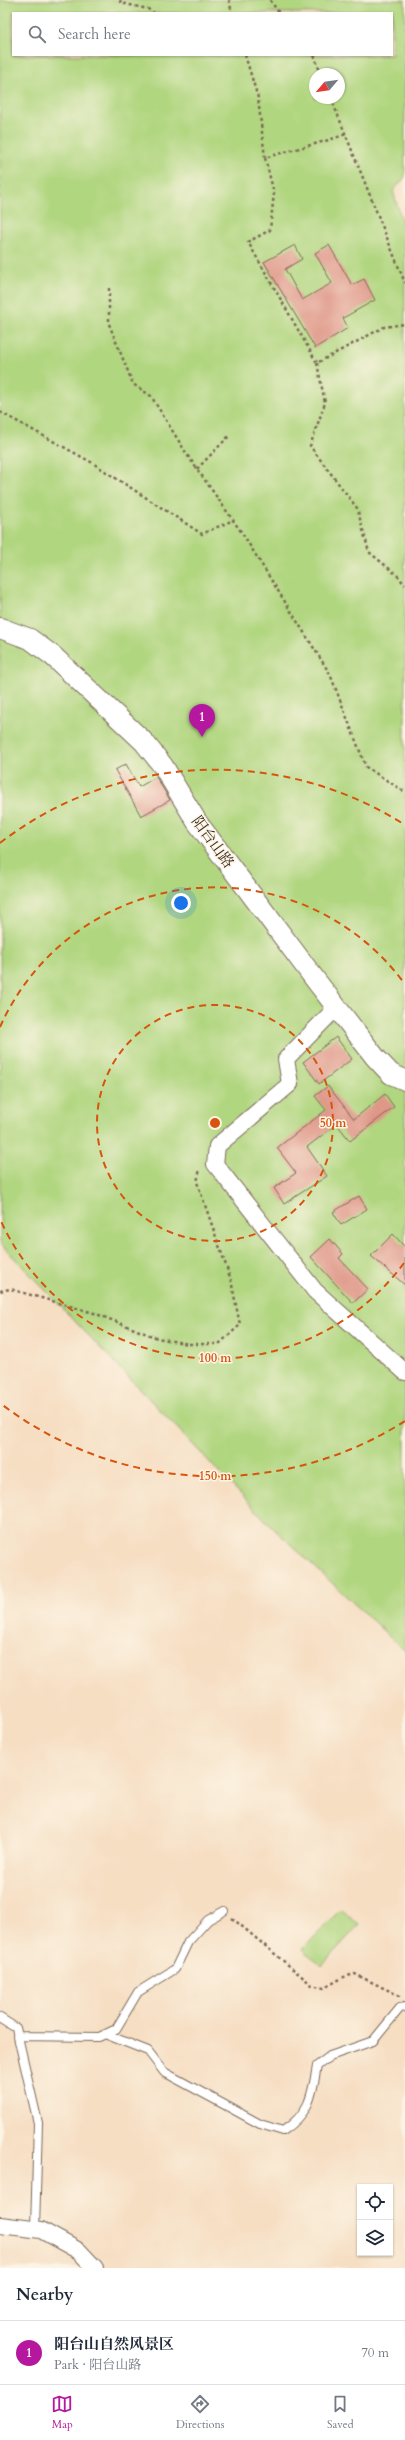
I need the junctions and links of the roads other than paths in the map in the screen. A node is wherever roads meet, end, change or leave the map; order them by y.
1 (0, 628) edge
2 (336, 1008) junction
3 (405, 1080) edge
4 (405, 1372) edge
5 (224, 1911) road end
6 (405, 2007) edge
7 (0, 2018) edge
8 (105, 2034) junction
9 (17, 2036) junction
10 (0, 2225) edge
11 (35, 2229) junction
12 (95, 2268) edge

1 - 2 street, 阳台山路
2 - 3 street, 阳台山路
2 - 4 street
5 - 8 lane
6 - 8 lane
7 - 9 lane
8 - 9 lane
9 - 11 lane
10 - 11 street
11 - 12 street

